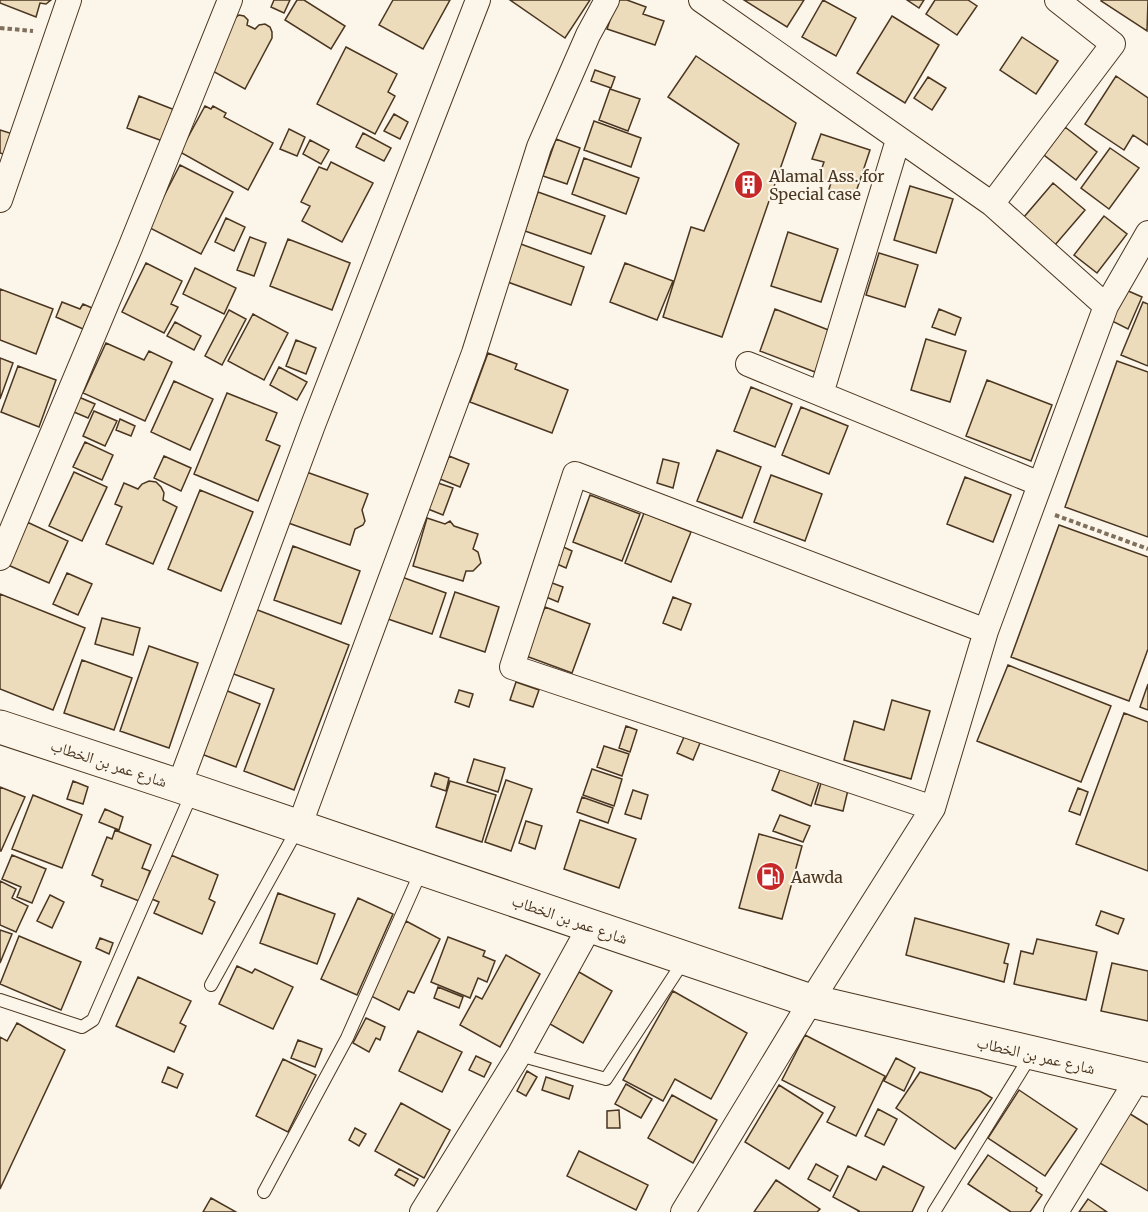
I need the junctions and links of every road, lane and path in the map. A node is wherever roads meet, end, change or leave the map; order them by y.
1 (69, 0) edge
2 (230, 0) edge
3 (478, 0) edge
4 (607, 0) edge
5 (701, 0) edge
6 (1057, 0) edge
7 (0, 28) edge
8 (58, 33) junction
9 (898, 140) junction
10 (0, 200) edge
11 (992, 204) junction
12 (1148, 233) edge
13 (1106, 306) junction
14 (748, 364) dead end
15 (821, 394) junction
16 (1040, 484) junction
17 (1032, 507) junction
18 (1148, 549) edge
19 (0, 558) edge
20 (986, 631) junction
21 (0, 728) edge
22 (186, 788) junction
23 (933, 808) junction
24 (299, 826) junction
25 (422, 868) junction
26 (590, 926) junction
27 (686, 958) junction
28 (212, 985) dead end
29 (0, 1000) edge
30 (812, 1001) junction
31 (1032, 1054) junction
32 (519, 1055) junction
33 (1143, 1079) edge
34 (264, 1192) dead end
35 (422, 1212) edge
36 (683, 1212) edge
37 (934, 1212) edge
38 (1056, 1212) edge

1 - 8 street
2 - 19 street
3 - 22 street
4 - 24 street
5 - 9 street
6 - 11 street
7 - 8 path
8 - 10 street
9 - 11 street
9 - 15 street
11 - 13 street
12 - 13 street
13 - 16 street
14 - 15 street
15 - 16 street
16 - 17 street
17 - 18 path
17 - 20 street
20 - 23 street
20 - 23 street
21 - 22 main road, شارع عمر بن الخطاب
22 - 24 main road, شارع عمر بن الخطاب
22 - 29 lane
23 - 30 street
24 - 25 main road, شارع عمر بن الخطاب
24 - 28 lane
25 - 26 main road, شارع عمر بن الخطاب
25 - 34 lane
26 - 27 main road, شارع عمر بن الخطاب
26 - 32 street
27 - 30 main road, شارع عمر بن الخطاب
27 - 32 lane
30 - 31 main road, شارع عمر بن الخطاب
30 - 36 street
31 - 33 main road, شارع عمر بن الخطاب
31 - 37 lane
32 - 35 street
33 - 38 street

